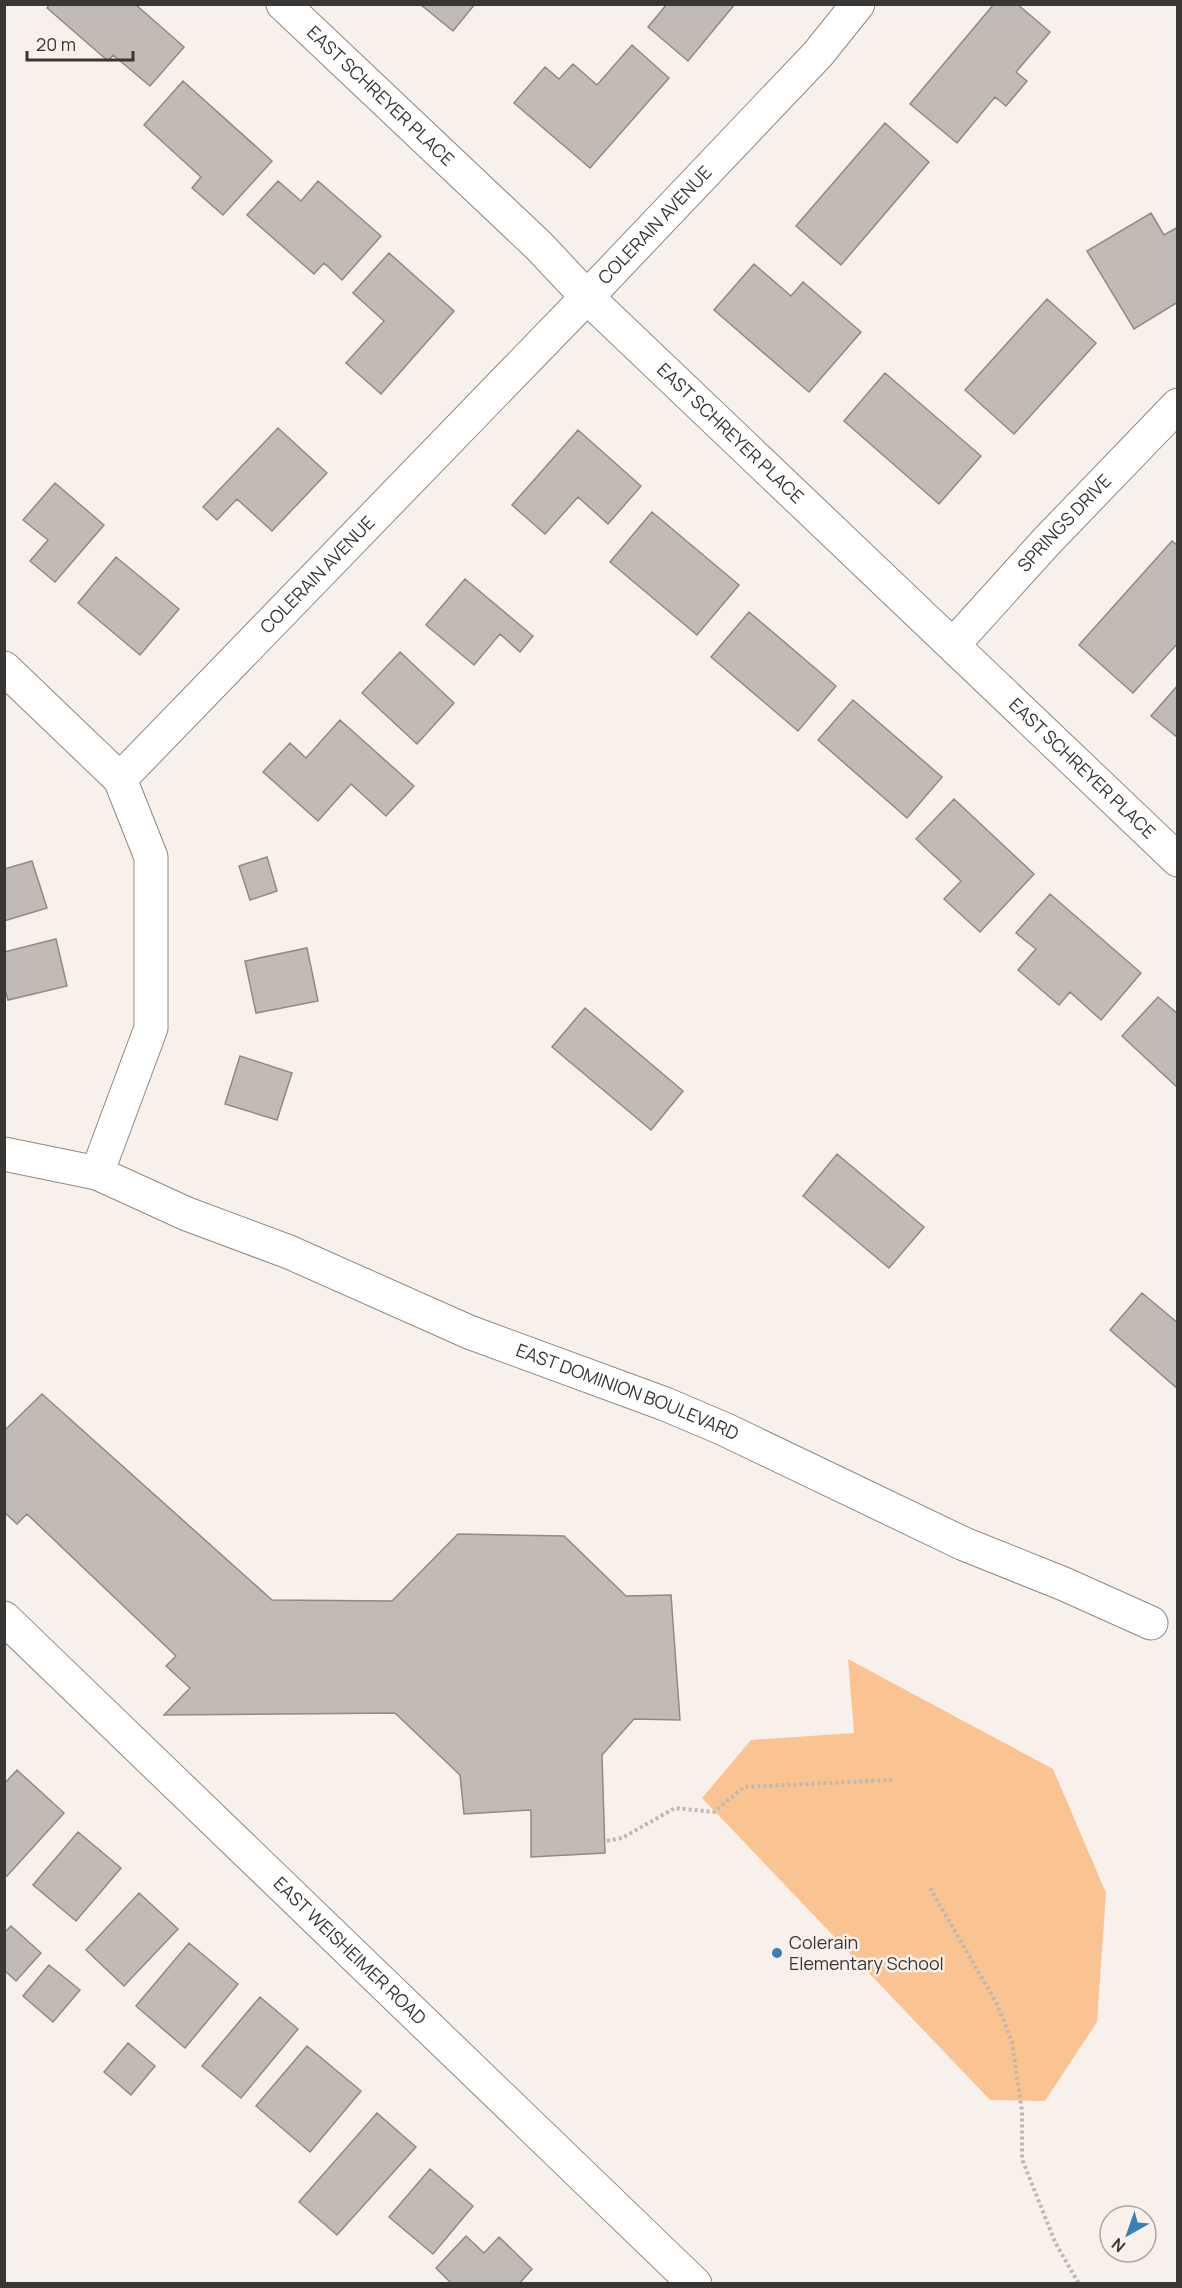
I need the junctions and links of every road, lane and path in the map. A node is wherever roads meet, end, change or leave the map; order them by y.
1 (283, 4) edge
2 (858, 4) edge
3 (587, 297) junction
4 (1178, 405) edge
5 (953, 645) junction
6 (4, 668) edge
7 (120, 779) junction
8 (1178, 860) edge
9 (4, 1154) edge
10 (98, 1173) junction
11 (4, 1618) edge
12 (1151, 1623) dead end
13 (892, 1780) dead end
14 (601, 1842) dead end
15 (930, 1888) dead end
16 (695, 2283) edge
17 (1079, 2283) edge

1 - 3 street, EAST SCHREYER PLACE
2 - 3 street, COLERAIN AVENUE
3 - 5 street, EAST SCHREYER PLACE
3 - 7 street, COLERAIN AVENUE
4 - 5 street, SPRINGS DRIVE
5 - 8 street, EAST SCHREYER PLACE
6 - 7 street
7 - 10 street
9 - 10 street
10 - 12 street, EAST DOMINION BOULEVARD
11 - 16 street, EAST WEISHEIMER ROAD
13 - 14 path
15 - 17 path

